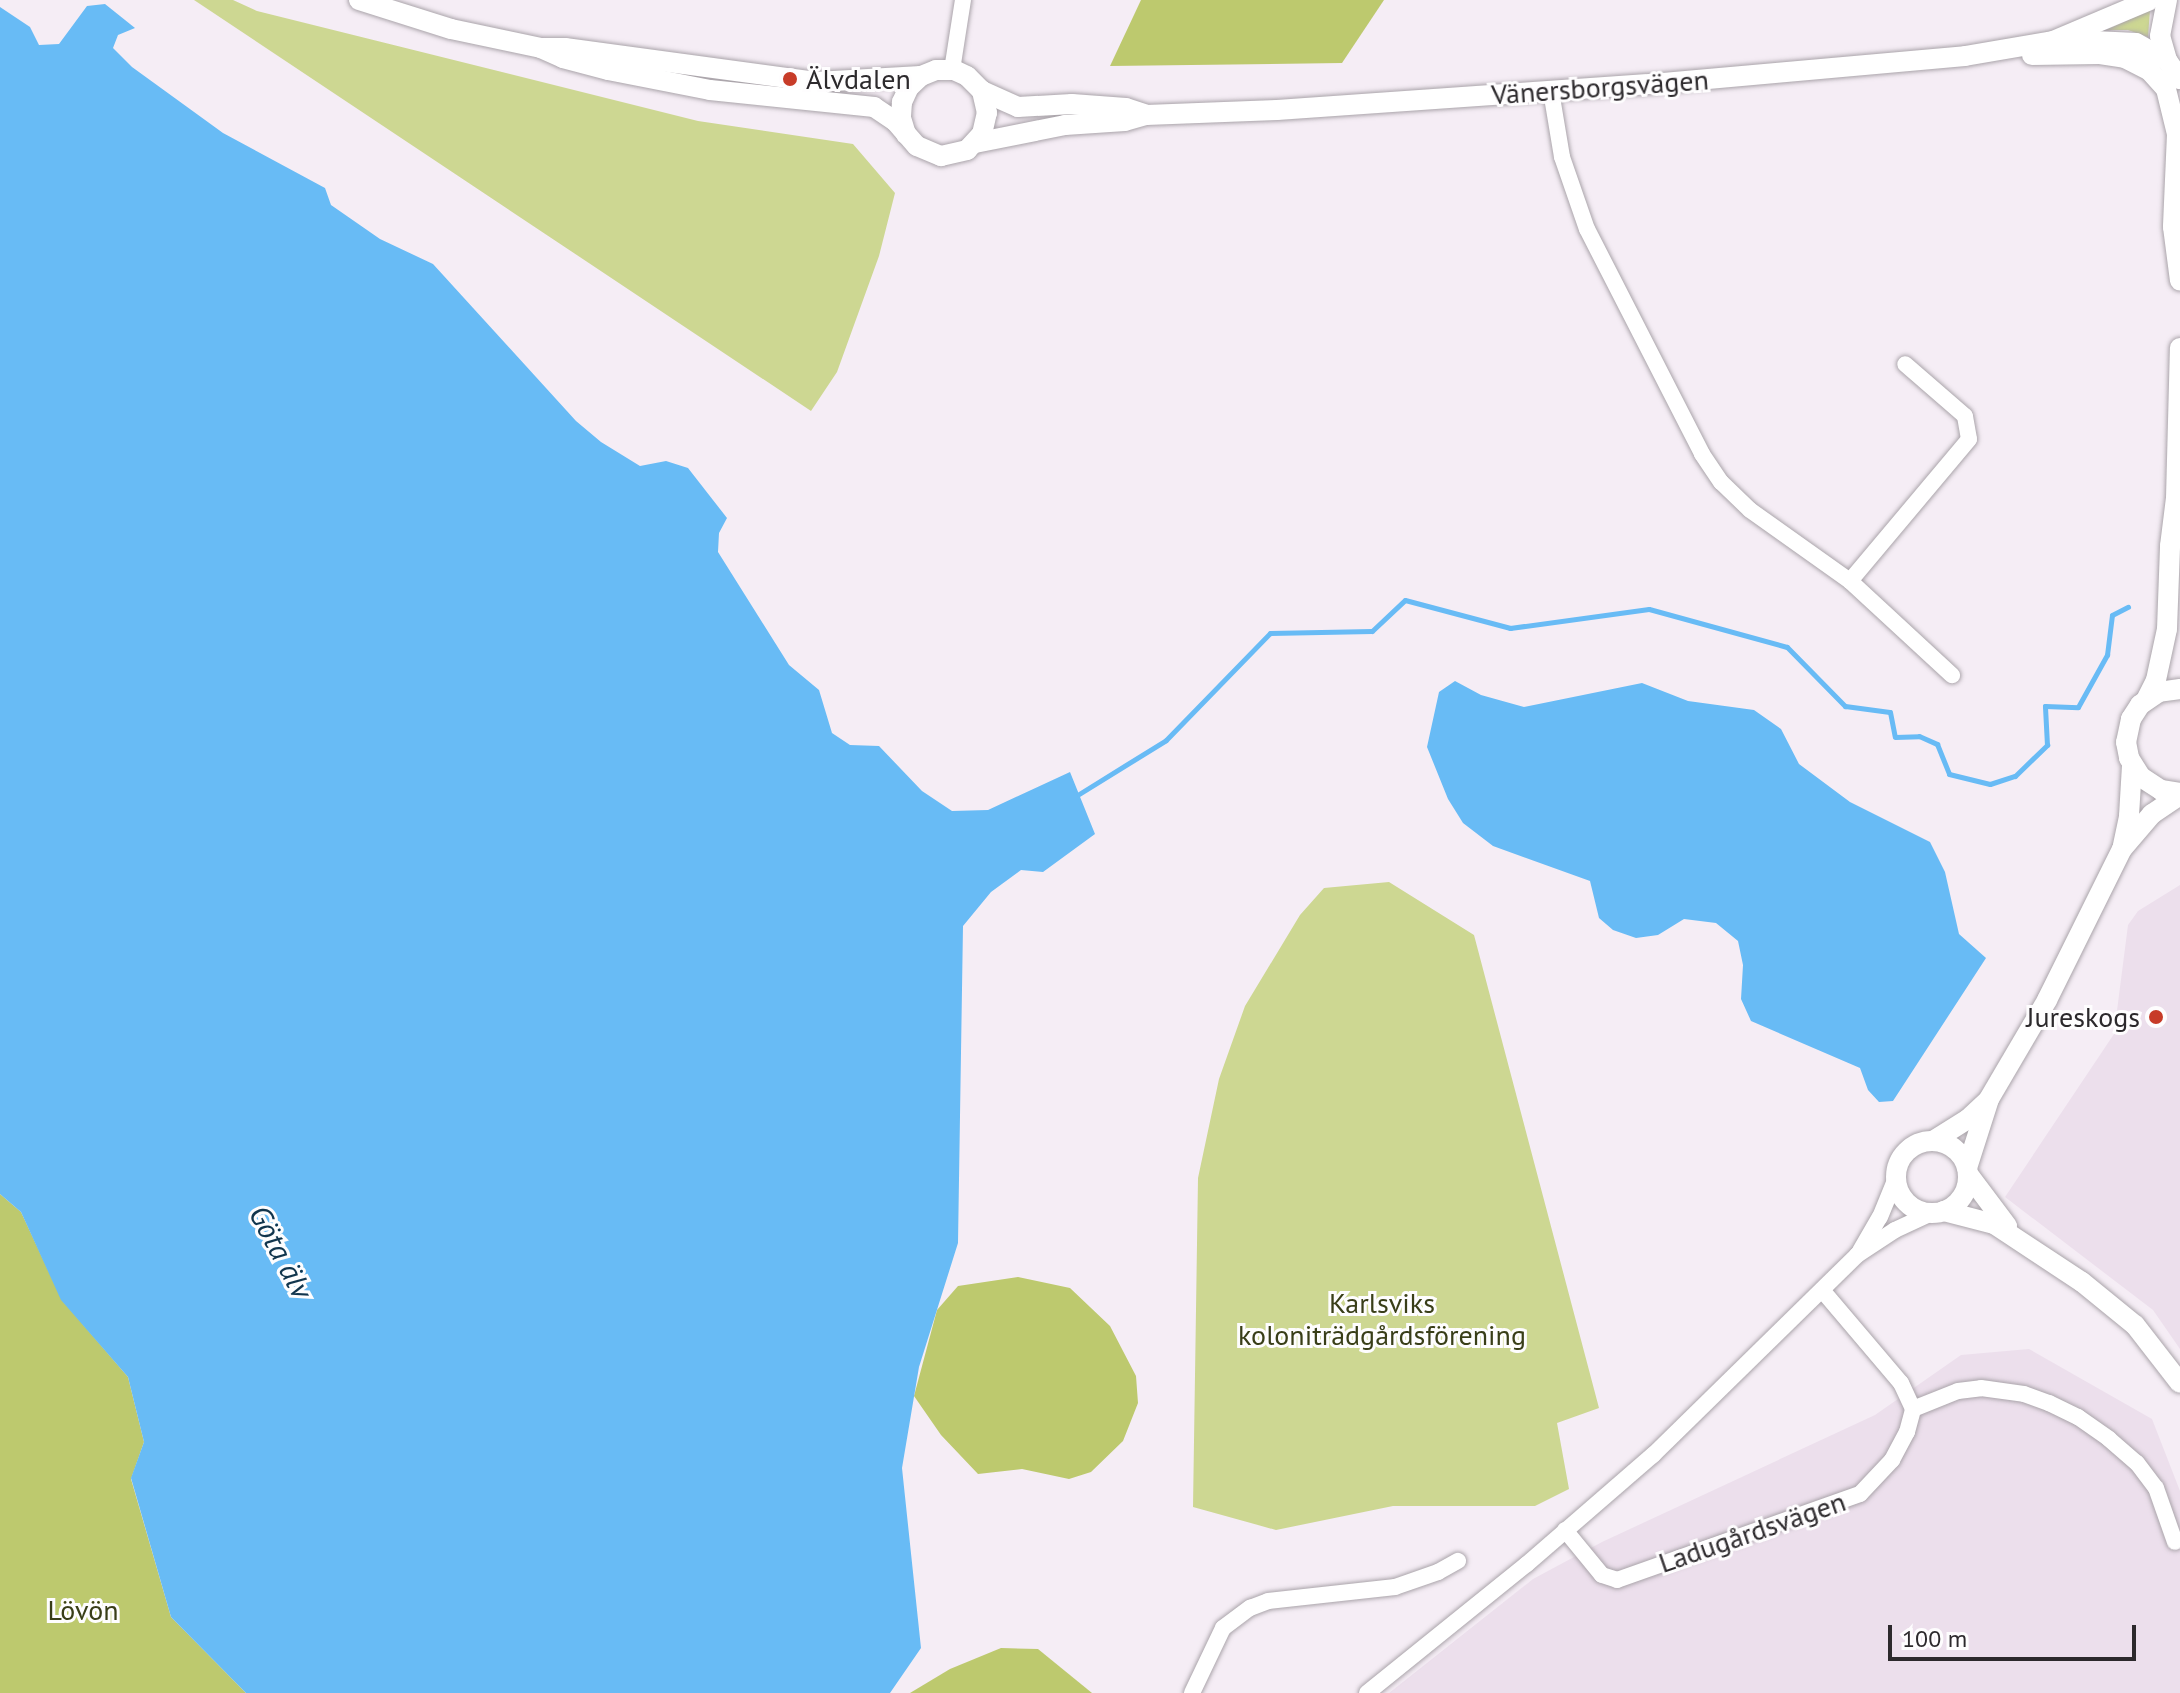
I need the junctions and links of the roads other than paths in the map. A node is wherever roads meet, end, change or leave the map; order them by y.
1 (359, 0) edge
2 (963, 0) edge
3 (2150, 0) edge
4 (2167, 0) edge
5 (2053, 41) junction
6 (541, 48) junction
7 (2000, 52) junction
8 (2167, 60) junction
9 (952, 70) junction
10 (921, 76) junction
11 (2180, 79) edge
12 (982, 91) junction
13 (1551, 91) junction
14 (1146, 115) junction
15 (906, 134) junction
16 (975, 143) junction
17 (2180, 281) edge
18 (2180, 348) edge
19 (1905, 364) dead end
20 (2176, 498) junction
21 (2180, 521) edge
22 (1850, 581) junction
23 (1952, 675) dead end
24 (2180, 689) edge
25 (2146, 700) junction
26 (2132, 765) junction
27 (2180, 794) edge
28 (2122, 849) junction
29 (1989, 1099) junction
30 (1933, 1141) junction
31 (1967, 1171) junction
32 (1896, 1178) junction
33 (1937, 1212) junction
34 (2019, 1237) junction
35 (1857, 1255) junction
36 (1822, 1290) junction
37 (2180, 1383) edge
38 (1913, 1409) junction
39 (1565, 1530) junction
40 (2175, 1542) dead end
41 (1458, 1561) dead end
42 (1192, 1693) edge
43 (1367, 1693) edge

1 - 6 main road, Vänersborgsvägen
2 - 9 street
3 - 5 main road, Vänersborgsvägen
4 - 8 main road
5 - 7 main road, Vänersborgsvägen
5 - 8 main road, Vänersborgsvägen
6 - 10 main road, Vänersborgsvägen
6 - 15 main road, Vänersborgsvägen
7 - 13 main road, Vänersborgsvägen
7 - 17 main road
8 - 11 main road, Vänersborgsvägen
9 - 10 main road, Vänersborgsvägen
9 - 12 main road, Vänersborgsvägen
10 - 15 main road
12 - 14 main road, Vänersborgsvägen
12 - 16 main road
13 - 14 main road, Vänersborgsvägen
13 - 22 street
14 - 16 main road, Vänersborgsvägen
15 - 16 main road, Vänersborgsvägen
18 - 20 main road
19 - 22 street
20 - 21 main road
20 - 25 main road
22 - 23 street
24 - 25 main road
25 - 26 main road
26 - 27 main road
26 - 28 main road
27 - 28 main road
28 - 29 main road
29 - 30 main road
29 - 31 main road
30 - 31 main road
30 - 32 main road
31 - 33 main road
31 - 34 main road
32 - 33 main road
32 - 35 street
33 - 34 main road
33 - 35 street
34 - 37 main road
35 - 36 street
36 - 38 street
36 - 39 street
38 - 39 street, Ladugårdsvägen
38 - 40 street
39 - 43 street
41 - 42 street

